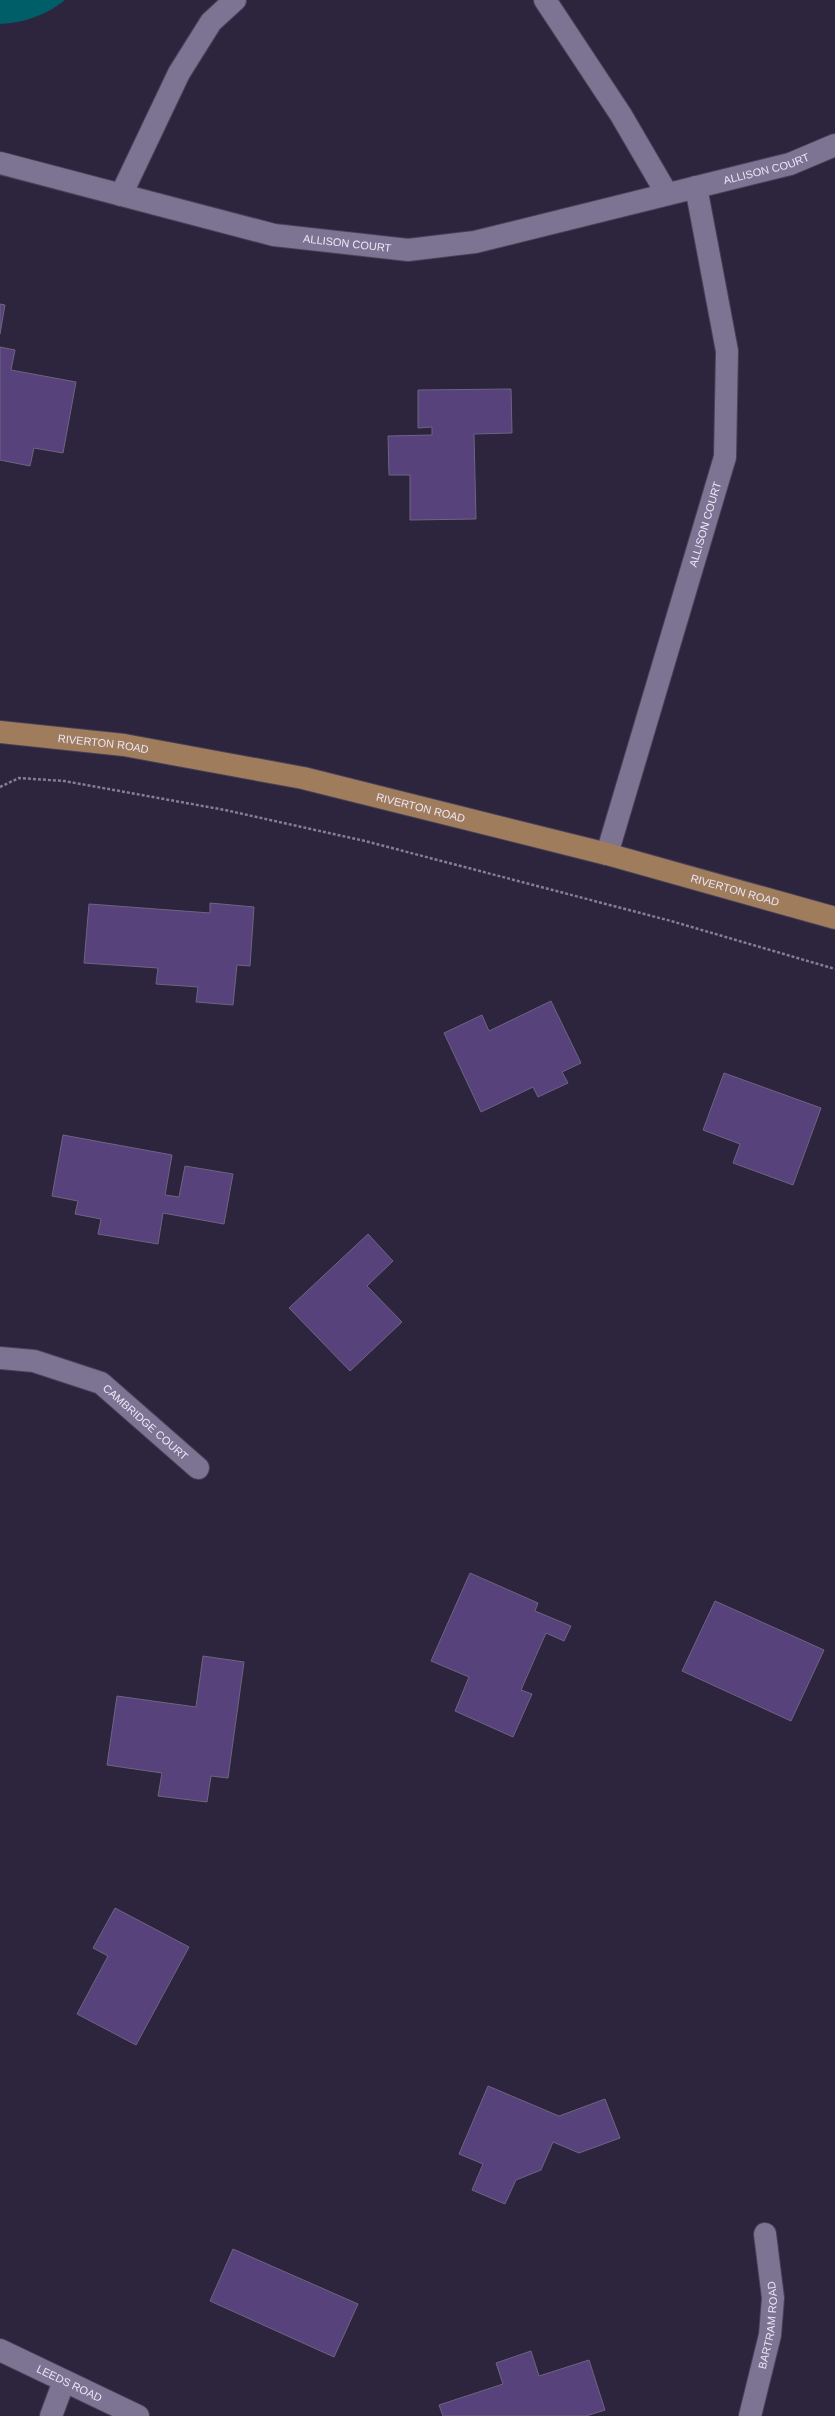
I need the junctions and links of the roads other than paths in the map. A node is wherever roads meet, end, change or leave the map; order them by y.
1 (235, 0) edge
2 (545, 0) edge
3 (835, 145) edge
4 (0, 163) edge
5 (696, 187) junction
6 (668, 194) junction
7 (121, 195) junction
8 (0, 732) edge
9 (607, 854) junction
10 (835, 918) edge
11 (0, 1358) edge
12 (198, 1468) dead end
13 (765, 2234) dead end
14 (0, 2350) edge
15 (64, 2381) junction
16 (51, 2416) edge
17 (138, 2416) edge
18 (750, 2416) edge

1 - 7 street
2 - 6 street
3 - 5 street, ALLISON COURT
4 - 7 street, ALLISON COURT
5 - 6 street, ALLISON COURT
5 - 9 street, ALLISON COURT
6 - 7 street, ALLISON COURT
8 - 9 main road, RIVERTON ROAD
9 - 10 main road, RIVERTON ROAD
11 - 12 street, CAMBRIDGE COURT
13 - 18 street, BARTRAM ROAD
14 - 15 street, LEEDS ROAD
15 - 16 street
15 - 17 street, LEEDS ROAD

